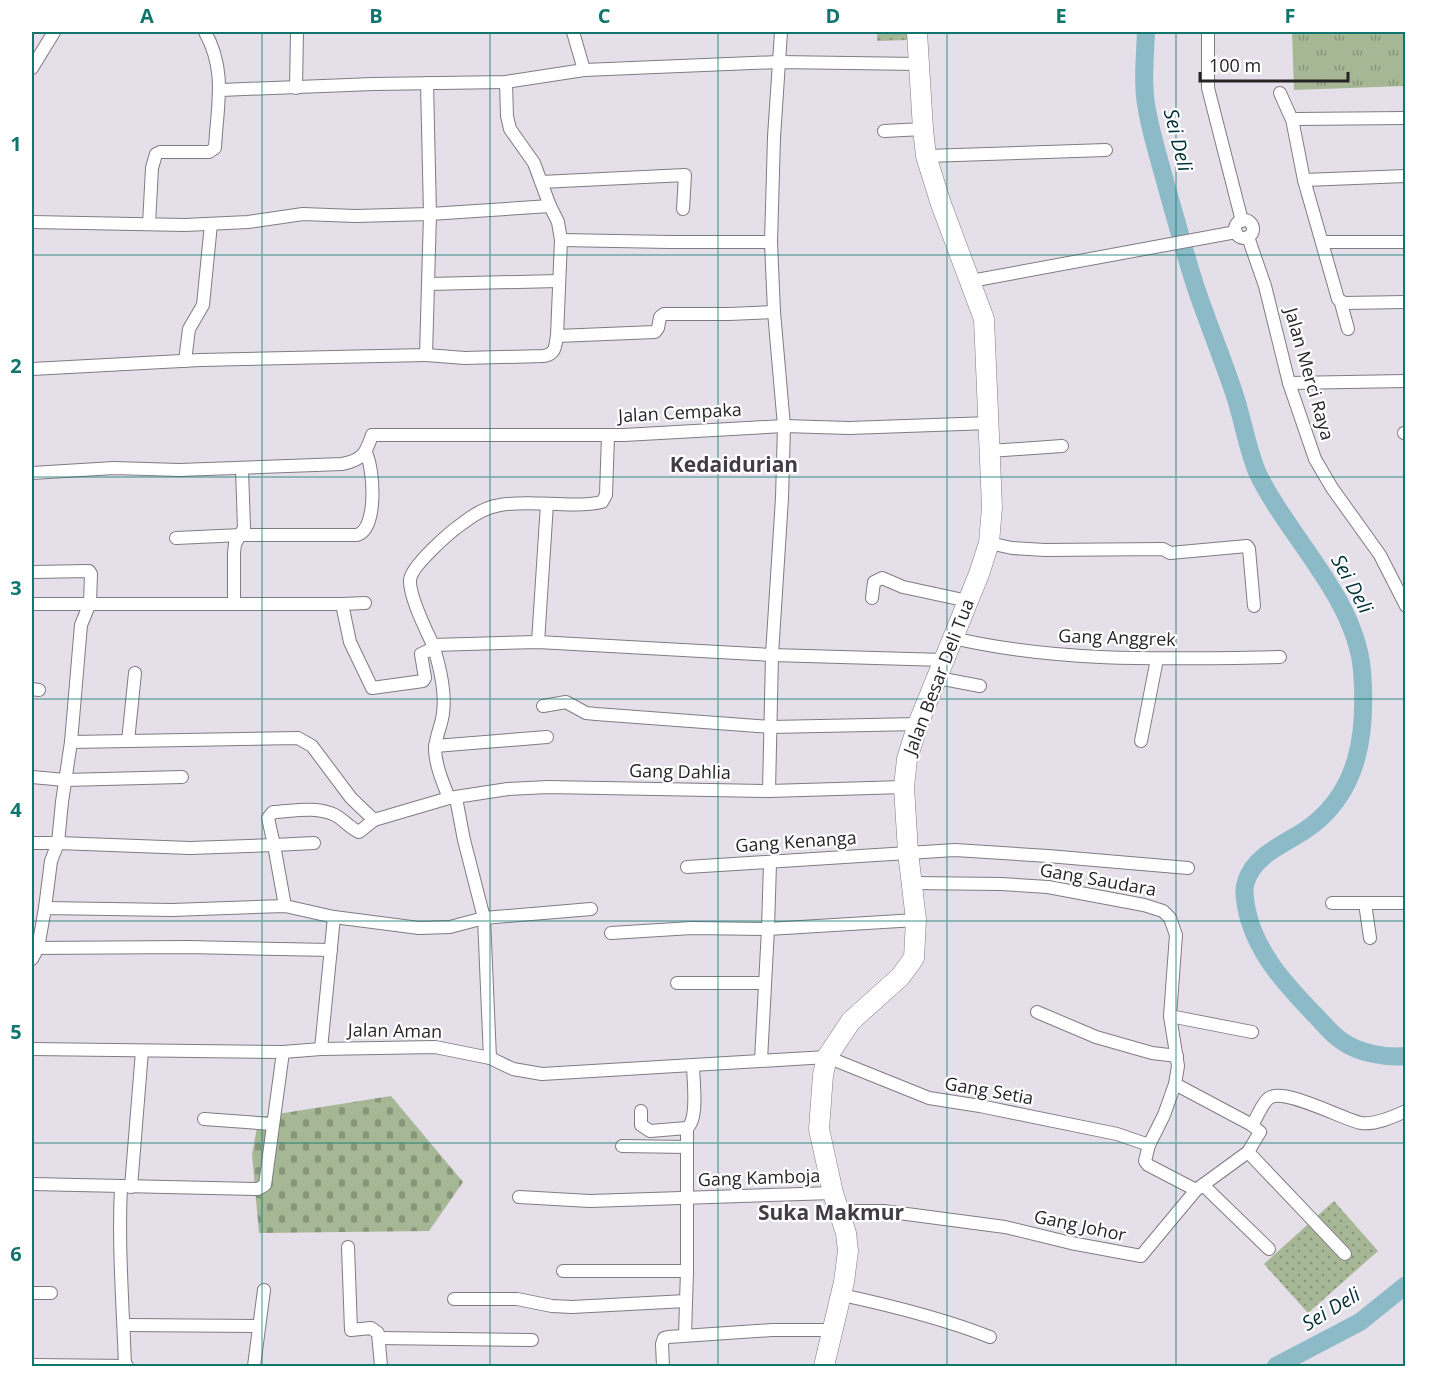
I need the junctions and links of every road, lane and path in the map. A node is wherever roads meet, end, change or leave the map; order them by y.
1 (54, 32) edge
2 (205, 32) edge
3 (297, 32) edge
4 (573, 32) edge
5 (781, 32) edge
6 (917, 32) edge
7 (1208, 32) edge
8 (778, 63) junction
9 (919, 64) junction
10 (32, 68) edge
11 (584, 70) junction
12 (506, 82) junction
13 (427, 83) junction
14 (296, 88) junction
15 (220, 90) junction
16 (1280, 93) dead end
17 (1406, 118) edge
18 (1293, 122) junction
19 (923, 129) junction
20 (884, 131) dead end
21 (1106, 150) dead end
22 (926, 156) junction
23 (1406, 176) edge
24 (1304, 180) junction
25 (541, 182) junction
26 (550, 207) junction
27 (683, 209) dead end
28 (430, 214) junction
29 (32, 222) edge
30 (148, 224) junction
31 (211, 224) junction
32 (1239, 226) junction
33 (561, 240) junction
34 (771, 242) junction
35 (1322, 242) junction
36 (1406, 242) edge
37 (558, 281) junction
38 (971, 281) junction
39 (429, 284) junction
40 (1406, 302) edge
41 (1341, 303) junction
42 (774, 312) junction
43 (1348, 329) dead end
44 (557, 336) junction
45 (426, 355) junction
46 (185, 361) junction
47 (32, 369) edge
48 (1406, 381) edge
49 (1289, 382) junction
50 (990, 423) junction
51 (784, 426) junction
52 (608, 435) junction
53 (1062, 446) dead end
54 (990, 451) junction
55 (366, 453) junction
56 (242, 469) junction
57 (32, 473) edge
58 (547, 504) junction
59 (241, 535) junction
60 (176, 538) dead end
61 (988, 543) junction
62 (32, 572) edge
63 (872, 598) dead end
64 (968, 601) junction
65 (90, 603) junction
66 (234, 603) junction
67 (365, 603) dead end
68 (32, 604) edge
69 (342, 604) junction
70 (1254, 606) dead end
71 (1406, 606) edge
72 (953, 638) junction
73 (538, 642) junction
74 (433, 647) junction
75 (772, 655) junction
76 (1280, 657) dead end
77 (1157, 659) junction
78 (941, 669) junction
79 (135, 674) dead end
80 (980, 687) dead end
81 (543, 706) dead end
82 (918, 724) junction
83 (771, 727) junction
84 (547, 737) dead end
85 (128, 741) junction
86 (1141, 741) dead end
87 (71, 742) junction
88 (435, 746) junction
89 (32, 777) edge
90 (182, 777) dead end
91 (65, 780) junction
92 (904, 787) junction
93 (769, 791) junction
94 (453, 798) junction
95 (374, 820) junction
96 (32, 843) edge
97 (58, 843) junction
98 (314, 843) dead end
99 (274, 845) junction
100 (908, 852) junction
101 (770, 863) junction
102 (687, 867) dead end
103 (1188, 868) dead end
104 (912, 883) junction
105 (1332, 903) dead end
106 (1365, 903) junction
107 (1406, 903) edge
108 (285, 906) junction
109 (45, 908) junction
110 (591, 909) dead end
111 (334, 917) junction
112 (484, 918) junction
113 (916, 920) junction
114 (768, 929) junction
115 (611, 933) dead end
116 (1370, 938) dead end
117 (331, 950) junction
118 (34, 952) edge
119 (677, 983) dead end
120 (765, 983) junction
121 (1037, 1012) dead end
122 (1170, 1016) junction
123 (1252, 1032) dead end
124 (32, 1049) edge
125 (321, 1049) junction
126 (142, 1051) junction
127 (283, 1052) junction
128 (1177, 1056) junction
129 (827, 1057) junction
130 (490, 1058) junction
131 (761, 1060) junction
132 (693, 1065) junction
133 (1175, 1084) junction
134 (641, 1111) dead end
135 (1406, 1111) edge
136 (204, 1119) dead end
137 (272, 1124) junction
138 (687, 1128) junction
139 (1256, 1129) junction
140 (1149, 1144) junction
141 (622, 1146) dead end
142 (687, 1147) junction
143 (1248, 1152) junction
144 (32, 1184) edge
145 (126, 1186) junction
146 (1200, 1188) junction
147 (519, 1197) dead end
148 (686, 1198) junction
149 (836, 1202) junction
150 (348, 1247) dead end
151 (1269, 1249) dead end
152 (1345, 1254) dead end
153 (563, 1271) dead end
154 (687, 1271) junction
155 (264, 1290) dead end
156 (32, 1293) edge
157 (51, 1293) dead end
158 (842, 1295) junction
159 (454, 1299) dead end
160 (686, 1301) junction
161 (125, 1325) junction
162 (259, 1326) junction
163 (832, 1330) junction
164 (685, 1335) junction
165 (990, 1337) dead end
166 (379, 1338) junction
167 (532, 1340) dead end
168 (32, 1365) edge
169 (126, 1366) edge
170 (254, 1366) edge
171 (381, 1366) edge
172 (663, 1366) edge
173 (824, 1366) edge

1 - 10 street
2 - 15 street
3 - 14 street
4 - 11 street
5 - 8 street
6 - 9 main road, Jalan Besar Deli Tua
7 - 32 street
8 - 9 street
8 - 11 street
8 - 34 street
9 - 19 main road, Jalan Besar Deli Tua
11 - 12 street
12 - 13 street
12 - 25 street
13 - 14 street
13 - 28 street
14 - 15 street
15 - 30 street
16 - 18 street
17 - 18 street
18 - 24 street
19 - 20 street
19 - 22 main road, Jalan Besar Deli Tua
21 - 22 street
22 - 38 main road, Jalan Besar Deli Tua
23 - 24 street
24 - 35 street
25 - 26 street
25 - 27 street
26 - 28 street
26 - 33 street
28 - 31 street
28 - 39 street
29 - 30 street
30 - 31 street
31 - 46 street
32 - 38 street
32 - 49 street, Jalan Merci Raya
33 - 34 street
33 - 37 street
34 - 42 street
35 - 36 street
35 - 41 street
37 - 39 street
37 - 44 street
38 - 50 main road, Jalan Besar Deli Tua
39 - 45 street
40 - 41 street
41 - 43 street
42 - 44 street
42 - 51 street
44 - 45 street
45 - 46 street
46 - 47 street
48 - 49 street
49 - 71 street, Jalan Merci Raya
50 - 51 street, Jalan Cempaka
50 - 54 main road, Jalan Besar Deli Tua
51 - 52 street, Jalan Cempaka
51 - 75 street
52 - 55 street, Jalan Cempaka
52 - 58 street
53 - 54 street
54 - 61 main road, Jalan Besar Deli Tua
55 - 56 street
55 - 59 street
56 - 57 street
56 - 59 street
58 - 73 street
58 - 74 street
59 - 60 street
59 - 66 street
61 - 64 main road, Jalan Besar Deli Tua
61 - 70 street
62 - 65 street
63 - 64 street
64 - 72 main road, Jalan Besar Deli Tua
65 - 66 street
65 - 68 street
65 - 87 street
66 - 69 street
67 - 69 street
69 - 74 street
72 - 77 street, Gang Anggrek
72 - 78 main road, Jalan Besar Deli Tua
73 - 74 street
73 - 75 street
74 - 88 street
75 - 78 street
75 - 83 street
76 - 77 street, Gang Anggrek
77 - 86 street
78 - 80 street
78 - 82 main road, Jalan Besar Deli Tua
79 - 85 street
81 - 83 street
82 - 83 street
82 - 92 main road, Jalan Besar Deli Tua
83 - 93 street
84 - 88 street
85 - 87 street
85 - 95 street
87 - 91 street
88 - 94 street
89 - 91 street
90 - 91 street
91 - 97 street
92 - 93 street, Gang Dahlia
92 - 100 main road, Jalan Besar Deli Tua
93 - 94 street, Gang Dahlia
94 - 95 street, Gang Dahlia
94 - 112 street
95 - 99 street, Gang Dahlia
96 - 97 street
97 - 99 street
97 - 109 street
98 - 99 street
99 - 108 street
100 - 101 street, Gang Kenanga
100 - 103 street, Gang Kenanga
100 - 104 main road, Jalan Besar Deli Tua
101 - 102 street, Gang Kenanga
101 - 114 street
104 - 113 main road, Jalan Besar Deli Tua
104 - 122 street, Gang Saudara
105 - 106 street
106 - 107 street
106 - 116 street
108 - 109 street
108 - 111 street
109 - 118 street
110 - 112 street
111 - 112 street
111 - 117 street
112 - 130 street
113 - 114 street
113 - 129 main road, Jalan Besar Deli Tua
114 - 115 street
114 - 120 street
117 - 118 street
117 - 125 street
119 - 120 street
120 - 131 street
121 - 128 street
122 - 123 street
122 - 128 street, Gang Saudara
124 - 126 street, Jalan Aman
125 - 127 street, Jalan Aman
125 - 130 street, Jalan Aman
126 - 127 street, Jalan Aman
126 - 145 street
127 - 137 street
128 - 133 street, Gang Saudara
129 - 131 street, Jalan Aman
129 - 140 street, Gang Setia
129 - 149 main road, Jalan Besar Deli Tua
130 - 132 street, Jalan Aman
131 - 132 street, Jalan Aman
132 - 138 street
133 - 139 street
133 - 140 street, Gang Saudara
134 - 138 street
135 - 139 street, Gang Johor
136 - 137 street
137 - 145 street
138 - 142 street
139 - 143 street, Gang Johor
140 - 146 street
141 - 142 street
142 - 148 street
143 - 146 street, Gang Johor
143 - 152 street
144 - 145 street
145 - 161 street
146 - 149 street, Gang Johor
146 - 151 street
147 - 148 street, Gang Kamboja
148 - 149 street, Gang Kamboja
148 - 154 street
149 - 158 main road, Jalan Besar Deli Tua
150 - 166 street
153 - 154 street
154 - 160 street
155 - 162 street
156 - 157 street
158 - 163 main road, Jalan Besar Deli Tua
158 - 165 street
159 - 160 street
160 - 164 street
161 - 162 street
161 - 169 street
162 - 170 street
163 - 164 street
163 - 173 main road, Jalan Besar Deli Tua
164 - 172 street
166 - 167 street
166 - 171 street
168 - 169 street

